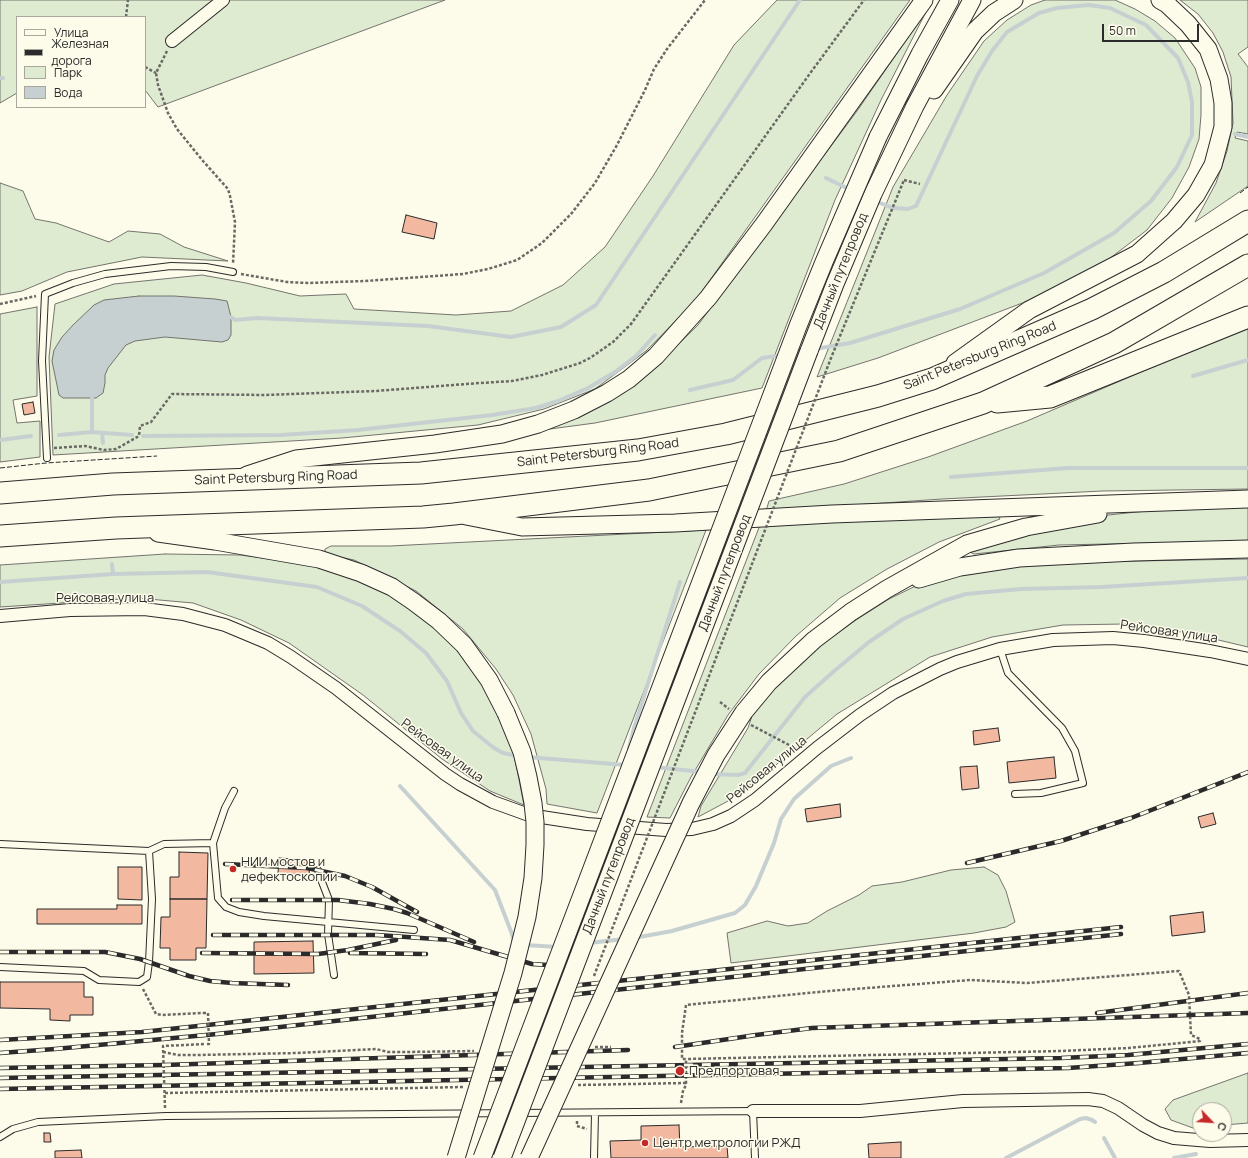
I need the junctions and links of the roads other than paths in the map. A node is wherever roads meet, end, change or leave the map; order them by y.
1 (223, 0) edge
2 (924, 0) edge
3 (950, 0) edge
4 (972, 0) edge
5 (1014, 0) edge
6 (1160, 0) edge
7 (172, 41) road end
8 (874, 194) junction
9 (1248, 221) edge
10 (1248, 265) edge
11 (233, 272) road end
12 (1248, 317) edge
13 (932, 379) junction
14 (983, 404) junction
15 (47, 458) dead end
16 (237, 479) junction
17 (0, 493) edge
18 (1248, 499) edge
19 (1156, 503) junction
20 (454, 514) junction
21 (116, 528) junction
22 (0, 536) edge
23 (1248, 549) edge
24 (886, 589) junction
25 (0, 616) edge
26 (1000, 649) junction
27 (1248, 659) edge
28 (234, 791) dead end
29 (1015, 794) dead end
30 (212, 843) junction
31 (0, 844) edge
32 (150, 851) junction
33 (318, 870) dead end
34 (329, 923) junction
35 (414, 930) dead end
36 (0, 967) edge
37 (334, 975) dead end
38 (753, 1111) junction
39 (595, 1112) junction
40 (0, 1137) edge
41 (1248, 1140) edge
42 (456, 1158) edge
43 (482, 1158) edge
44 (502, 1158) edge
45 (529, 1158) edge
46 (594, 1158) edge
47 (755, 1158) edge

1 - 7 street
2 - 16 main road
3 - 43 main road, Дачный путепровод, bridge
4 - 8 main road, Дачный путепровод
5 - 8 main road
6 - 13 main road
8 - 44 main road, Дачный путепровод, bridge
9 - 13 highway, Saint Petersburg Ring Road
10 - 14 highway
11 - 15 lane
12 - 14 highway
13 - 16 highway, Saint Petersburg Ring Road
14 - 20 highway
16 - 17 highway, Saint Petersburg Ring Road
18 - 19 main road
19 - 20 main road
19 - 24 main road
20 - 21 highway
21 - 22 highway
21 - 42 main road, bridge
23 - 24 main road
24 - 45 main road, bridge
25 - 26 street, Рейсовая улица
26 - 27 street, Рейсовая улица
26 - 29 lane
28 - 30 lane
30 - 32 lane
30 - 34 lane
31 - 32 lane
32 - 36 lane
33 - 34 lane
34 - 35 lane
34 - 37 lane
38 - 39 lane
38 - 41 street
38 - 47 lane
39 - 40 lane
39 - 46 lane

